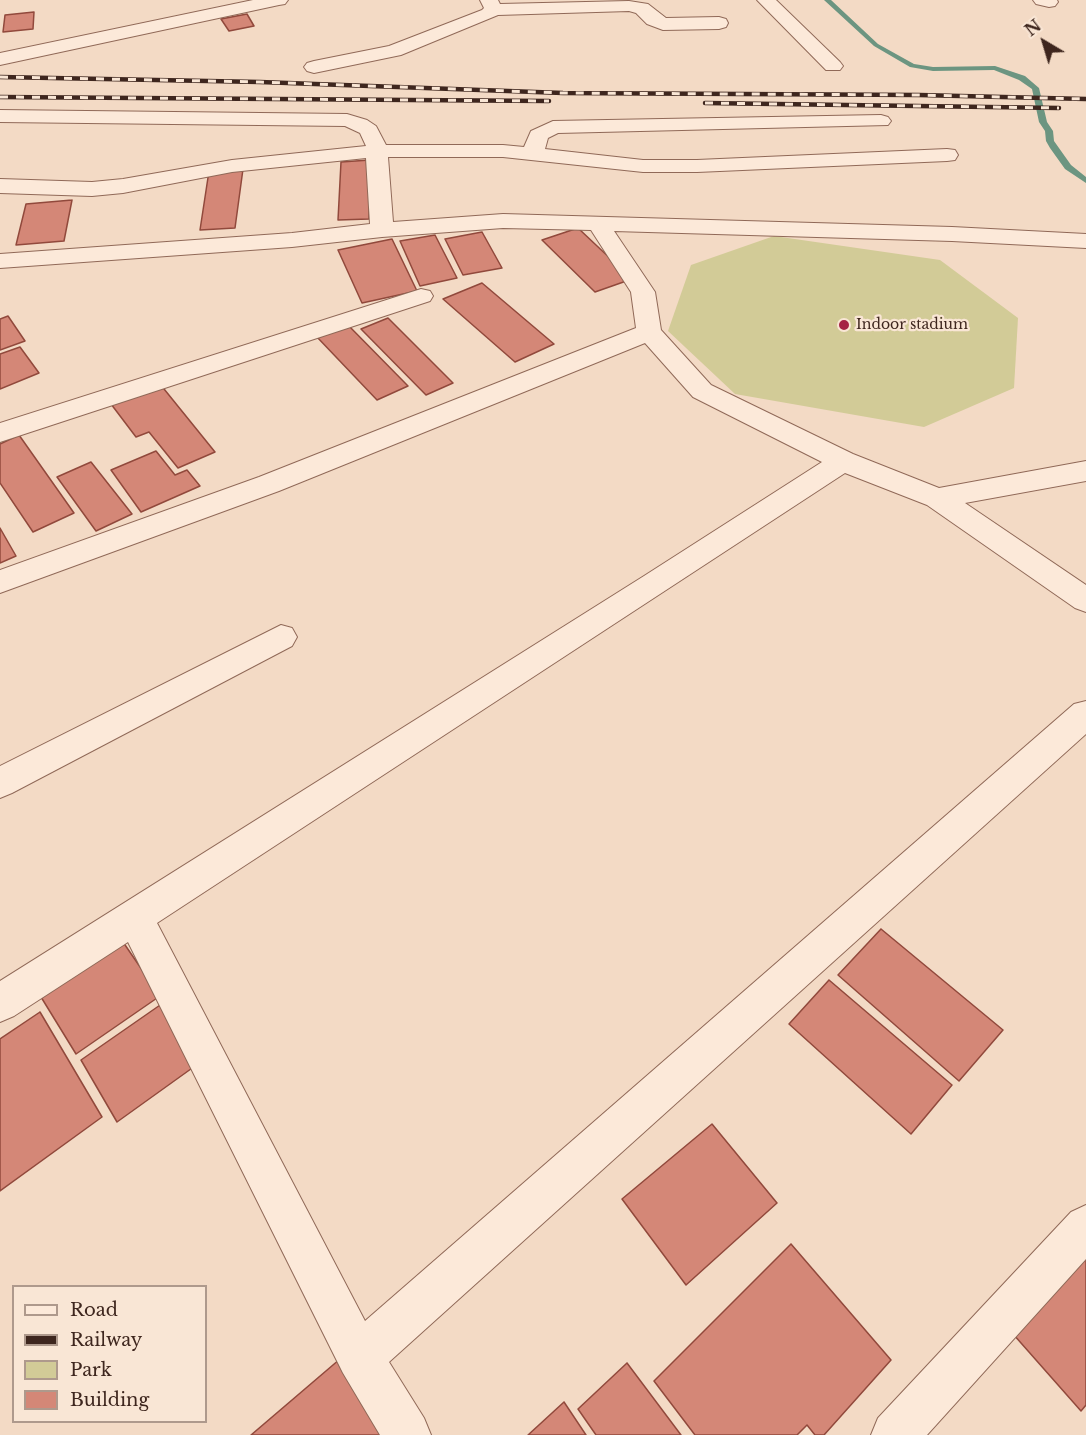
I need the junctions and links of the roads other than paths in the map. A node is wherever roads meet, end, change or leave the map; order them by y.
1 (279, 0) edge
2 (765, 0) edge
3 (492, 5) edge
4 (719, 23) dead end
5 (0, 59) edge
6 (833, 66) dead end
7 (314, 67) dead end
8 (0, 116) edge
9 (881, 122) dead end
10 (376, 151) junction
11 (533, 155) junction
12 (947, 155) dead end
13 (0, 186) edge
14 (598, 224) junction
15 (382, 230) junction
16 (1084, 242) edge
17 (0, 261) edge
18 (421, 296) dead end
19 (649, 332) junction
20 (0, 433) edge
21 (843, 461) junction
22 (1086, 471) edge
23 (937, 498) junction
24 (0, 582) edge
25 (1086, 600) edge
26 (281, 637) dead end
27 (1086, 714) edge
28 (0, 783) edge
29 (135, 917) junction
30 (0, 1003) edge
31 (1086, 1227) edge
32 (359, 1357) junction
33 (407, 1435) edge
34 (895, 1435) edge

1 - 5 street
2 - 6 street
3 - 4 street
3 - 7 street
8 - 10 street
9 - 11 street
10 - 11 street
10 - 13 street
10 - 15 street
11 - 12 street
14 - 15 street
14 - 16 street
14 - 19 street
15 - 17 street
18 - 20 street
19 - 21 street
19 - 24 street
21 - 23 street
21 - 29 street
22 - 23 street
23 - 25 street
26 - 28 street
27 - 32 street
29 - 30 street
29 - 32 street
31 - 34 street
32 - 33 street

